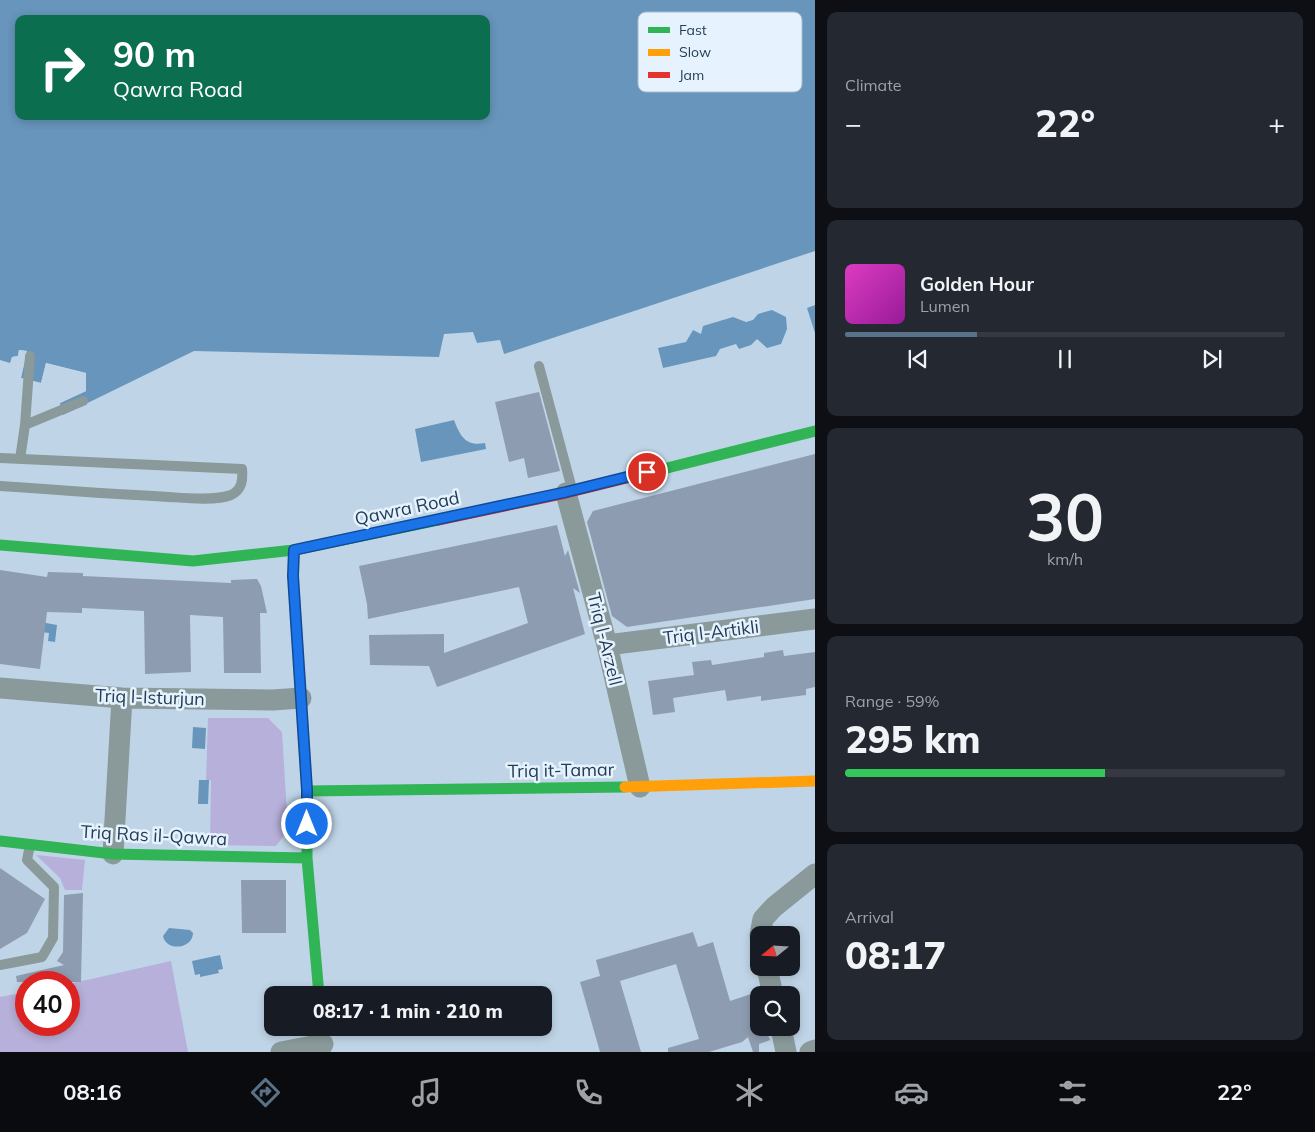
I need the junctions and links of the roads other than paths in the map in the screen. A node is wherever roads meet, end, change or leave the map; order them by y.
1 (30, 356) dead end
2 (539, 366) dead end
3 (83, 401) dead end
4 (25, 425) junction
5 (815, 431) edge
6 (0, 458) edge
7 (20, 459) junction
8 (0, 486) edge
9 (569, 491) junction
10 (0, 544) edge
11 (294, 550) junction
12 (815, 619) edge
13 (607, 645) junction
14 (0, 688) edge
15 (122, 698) junction
16 (301, 698) junction
17 (815, 781) edge
18 (640, 787) junction
19 (307, 790) junction
20 (0, 841) edge
21 (31, 844) junction
22 (113, 854) junction
23 (307, 858) junction
24 (815, 874) edge
25 (762, 926) edge
26 (0, 965) edge
27 (318, 986) edge
28 (782, 1036) edge
29 (323, 1041) edge
30 (815, 1050) edge
31 (281, 1052) edge
32 (786, 1052) edge
33 (810, 1052) edge

1 - 4 lane
2 - 9 lane
3 - 4 lane
4 - 7 lane
5 - 9 street, Qawra Road
6 - 7 lane
7 - 8 lane
9 - 11 street, Qawra Road
9 - 13 street, Triq l-Arzell
10 - 11 street, Qawra Road
11 - 16 street
12 - 13 street, Triq l-Artikli
13 - 18 street, Triq l-Arzell
14 - 15 street, Triq l-Isturjun
15 - 16 street, Triq l-Isturjun
15 - 22 street
16 - 19 street
17 - 18 street, Triq it-Tamar
18 - 19 street, Triq it-Tamar
19 - 23 street
20 - 21 street, Triq Ras il-Qawra
21 - 22 street, Triq Ras il-Qawra
21 - 26 lane
22 - 23 street, Triq Ras il-Qawra
23 - 27 street
24 - 25 street
28 - 32 street
29 - 31 street
30 - 33 street

